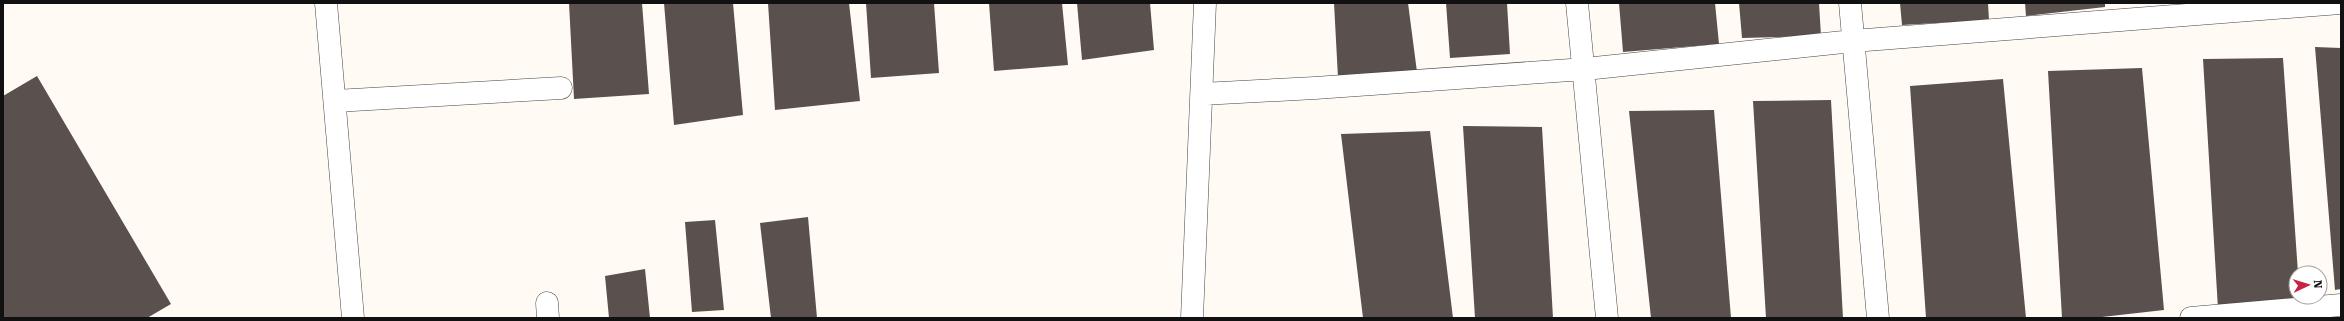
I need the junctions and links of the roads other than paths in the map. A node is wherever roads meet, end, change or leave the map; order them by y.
1 (326, 3) edge
2 (1205, 3) edge
3 (1577, 3) edge
4 (1850, 3) edge
5 (2340, 3) edge
6 (1853, 41) junction
7 (1585, 69) junction
8 (561, 88) dead end
9 (1202, 94) junction
10 (334, 100) junction
11 (2341, 305) edge
12 (353, 318) edge
13 (1192, 318) edge
14 (1607, 318) edge
15 (1878, 318) edge
16 (2191, 318) edge

1 - 10 street
2 - 9 street
3 - 7 street
4 - 6 street
5 - 6 street
6 - 7 street
6 - 15 street
7 - 9 street
7 - 14 street
8 - 10 street
9 - 13 street
10 - 12 street
11 - 16 street

